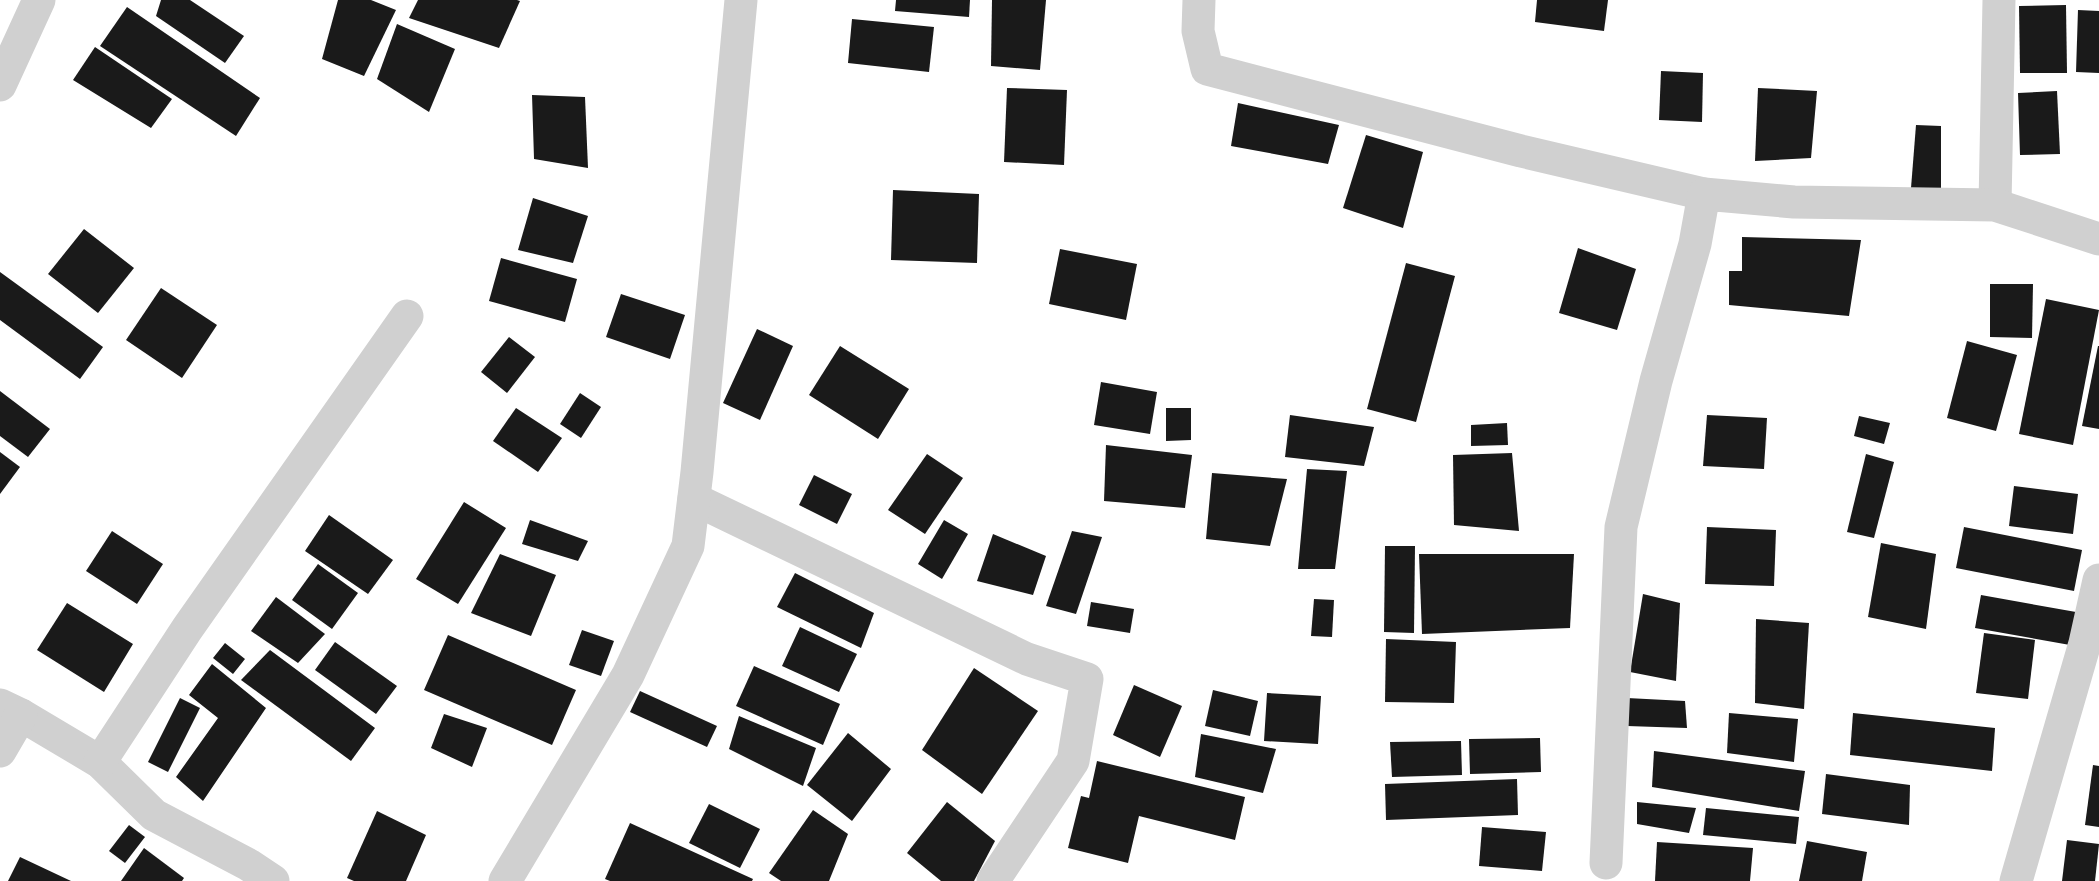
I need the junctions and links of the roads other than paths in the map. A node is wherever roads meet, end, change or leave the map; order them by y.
1 (39, 0) edge
2 (741, 0) edge
3 (1199, 0) edge
4 (1999, 0) edge
5 (0, 85) edge
6 (1704, 194) junction
7 (1995, 205) junction
8 (2099, 239) edge
9 (407, 316) dead end
10 (694, 499) junction
11 (2099, 580) edge
12 (11, 710) edge
13 (0, 751) edge
14 (100, 762) junction
15 (1605, 863) dead end
16 (273, 881) edge
17 (505, 881) edge
18 (993, 881) edge
19 (2016, 881) edge

1 - 5 street
2 - 10 street
3 - 6 street
4 - 7 street
6 - 7 street
6 - 15 street
7 - 8 street
9 - 14 street
10 - 17 street
10 - 18 street
11 - 19 street
12 - 13 street
12 - 14 street
14 - 16 street

